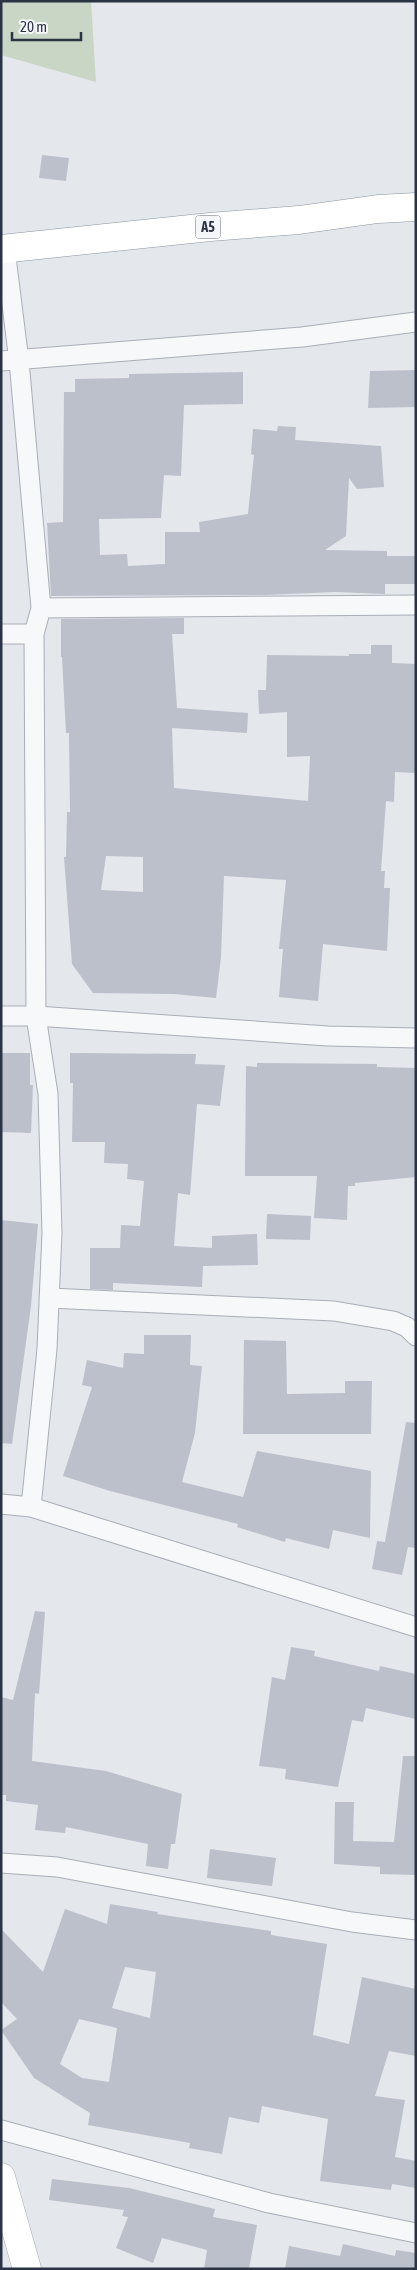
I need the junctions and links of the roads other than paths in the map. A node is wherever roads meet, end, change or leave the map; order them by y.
1 (416, 207) edge
2 (3, 249) edge
3 (416, 322) edge
4 (10, 361) edge
5 (416, 605) edge
6 (41, 608) junction
7 (1, 634) edge
8 (34, 634) junction
9 (1, 1016) edge
10 (36, 1016) junction
11 (416, 1038) edge
12 (49, 1298) junction
13 (416, 1336) edge
14 (1, 1504) edge
15 (31, 1507) junction
16 (416, 1627) edge
17 (1, 1863) edge
18 (416, 1930) edge
19 (1, 2130) edge
20 (1, 2177) edge
21 (416, 2233) edge
22 (27, 2269) edge

1 - 2 main road, A5 / A5
2 - 4 street
3 - 4 street
4 - 6 street
5 - 6 street
6 - 8 street
7 - 8 street
8 - 10 street
9 - 10 street
10 - 11 street
10 - 12 street
12 - 13 street
12 - 15 street
14 - 15 street
15 - 16 street
17 - 18 street
19 - 21 street
20 - 22 main road

